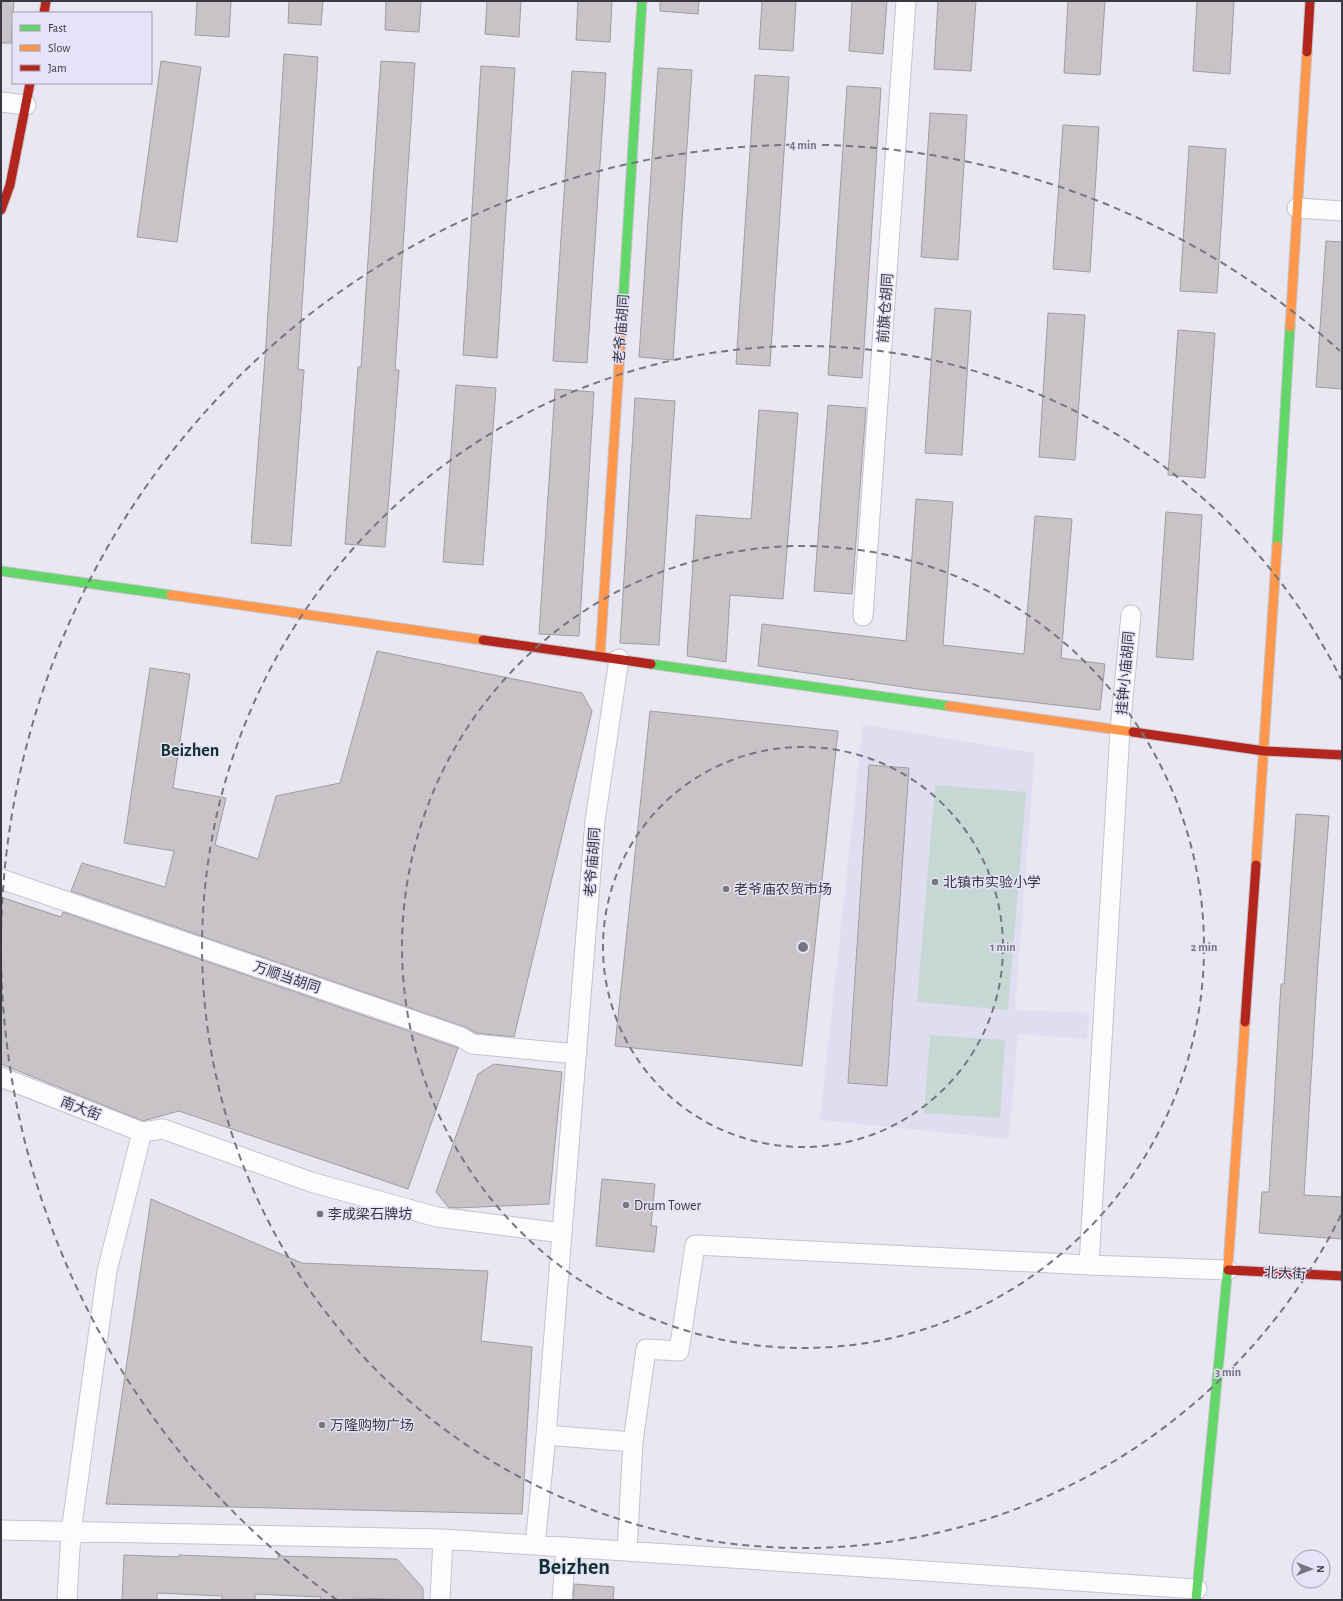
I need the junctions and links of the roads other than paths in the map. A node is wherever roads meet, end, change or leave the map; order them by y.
1 (46, 1) edge
2 (642, 1) edge
3 (906, 1) edge
4 (1310, 1) edge
5 (44, 12) edge
6 (30, 84) edge
7 (1, 102) edge
8 (26, 105) junction
9 (1297, 208) junction
10 (1, 210) edge
11 (1342, 210) edge
12 (1, 571) edge
13 (863, 616) dead end
14 (1130, 616) dead end
15 (600, 656) junction
16 (619, 659) junction
17 (1120, 730) junction
18 (1264, 751) junction
19 (1342, 755) edge
20 (1, 879) edge
21 (576, 1060) junction
22 (1, 1077) edge
23 (142, 1132) junction
24 (562, 1233) junction
25 (1089, 1265) junction
26 (1228, 1270) junction
27 (1342, 1276) edge
28 (546, 1435) junction
29 (634, 1442) junction
30 (1, 1530) edge
31 (71, 1532) junction
32 (443, 1539) junction
33 (536, 1545) junction
34 (566, 1548) junction
35 (627, 1552) junction
36 (1196, 1595) edge
37 (67, 1600) edge
38 (440, 1600) edge
39 (562, 1600) edge

1 - 5 street
2 - 15 street, 老爷庙胡同
3 - 13 street, 前旗仓胡同
4 - 9 street
6 - 8 street
7 - 8 street
8 - 10 street
9 - 11 street
9 - 18 street
12 - 15 street
14 - 17 street, 挂钟小庙胡同
15 - 16 street
16 - 17 street
16 - 21 street, 老爷庙胡同
17 - 18 street
17 - 25 street, 挂钟小庙胡同
18 - 19 street
18 - 26 street
20 - 21 street, 万顺当胡同
21 - 24 street, 老爷庙胡同
22 - 23 street, 南大街
23 - 24 street, 南大街
23 - 31 street
24 - 28 street, 老爷庙胡同
25 - 26 street
25 - 29 street
26 - 27 street, 北大街
26 - 36 street
28 - 29 street
28 - 33 street, 老爷庙胡同
29 - 35 street
30 - 31 street
31 - 32 street
31 - 37 street
32 - 33 street
32 - 38 street
33 - 34 street
34 - 35 street
34 - 39 street
35 - 36 street

